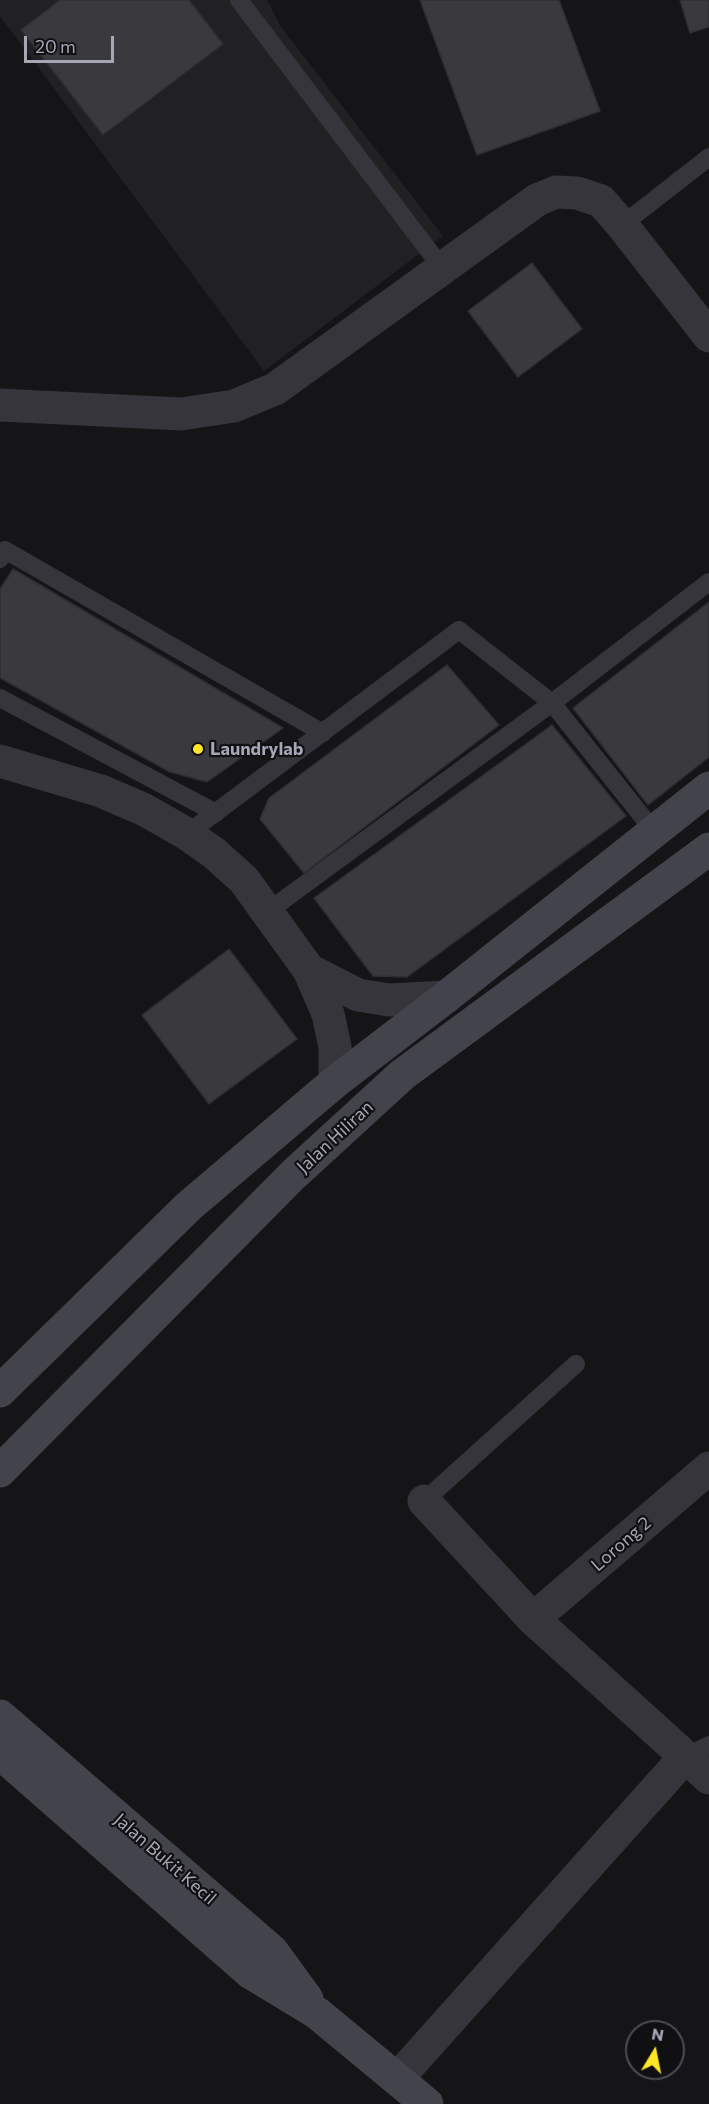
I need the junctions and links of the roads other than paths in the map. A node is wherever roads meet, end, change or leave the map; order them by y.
1 (239, 0) edge
2 (709, 157) edge
3 (622, 225) junction
4 (442, 268) junction
5 (709, 336) edge
6 (0, 405) edge
7 (0, 559) edge
8 (709, 582) edge
9 (0, 698) edge
10 (552, 703) junction
11 (323, 732) junction
12 (0, 761) edge
13 (709, 788) edge
14 (216, 813) junction
15 (653, 830) junction
16 (187, 834) junction
17 (709, 849) edge
18 (267, 912) junction
19 (309, 970) junction
20 (446, 997) junction
21 (335, 1082) junction
22 (576, 1364) dead end
23 (0, 1391) edge
24 (709, 1468) edge
25 (0, 1471) edge
26 (424, 1501) joint
27 (533, 1619) junction
28 (0, 1716) edge
29 (697, 1751) edge
30 (0, 1753) edge
31 (709, 1778) edge
32 (317, 2013) junction
33 (397, 2079) junction
34 (427, 2104) edge

1 - 4 lane
2 - 3 lane
3 - 4 street
3 - 5 street
4 - 6 street
7 - 11 lane
8 - 10 lane
9 - 14 lane
10 - 11 lane
10 - 15 lane
10 - 18 lane
11 - 14 lane
12 - 16 street
13 - 15 main road
14 - 16 lane
15 - 20 main road
16 - 18 street
17 - 25 main road, Jalan Hiliran
18 - 19 street
19 - 20 street
19 - 21 street
20 - 21 main road
21 - 23 main road
22 - 26 lane
24 - 27 street, Lorong 2
26 - 27 street
27 - 29 street
28 - 32 main road, Jalan Bukit Kecil
29 - 31 street
29 - 33 street
30 - 32 main road, Jalan Bukit Kecil
32 - 33 main road, Jalan Bukit Kecil
33 - 34 main road, Jalan Bukit Kecil

